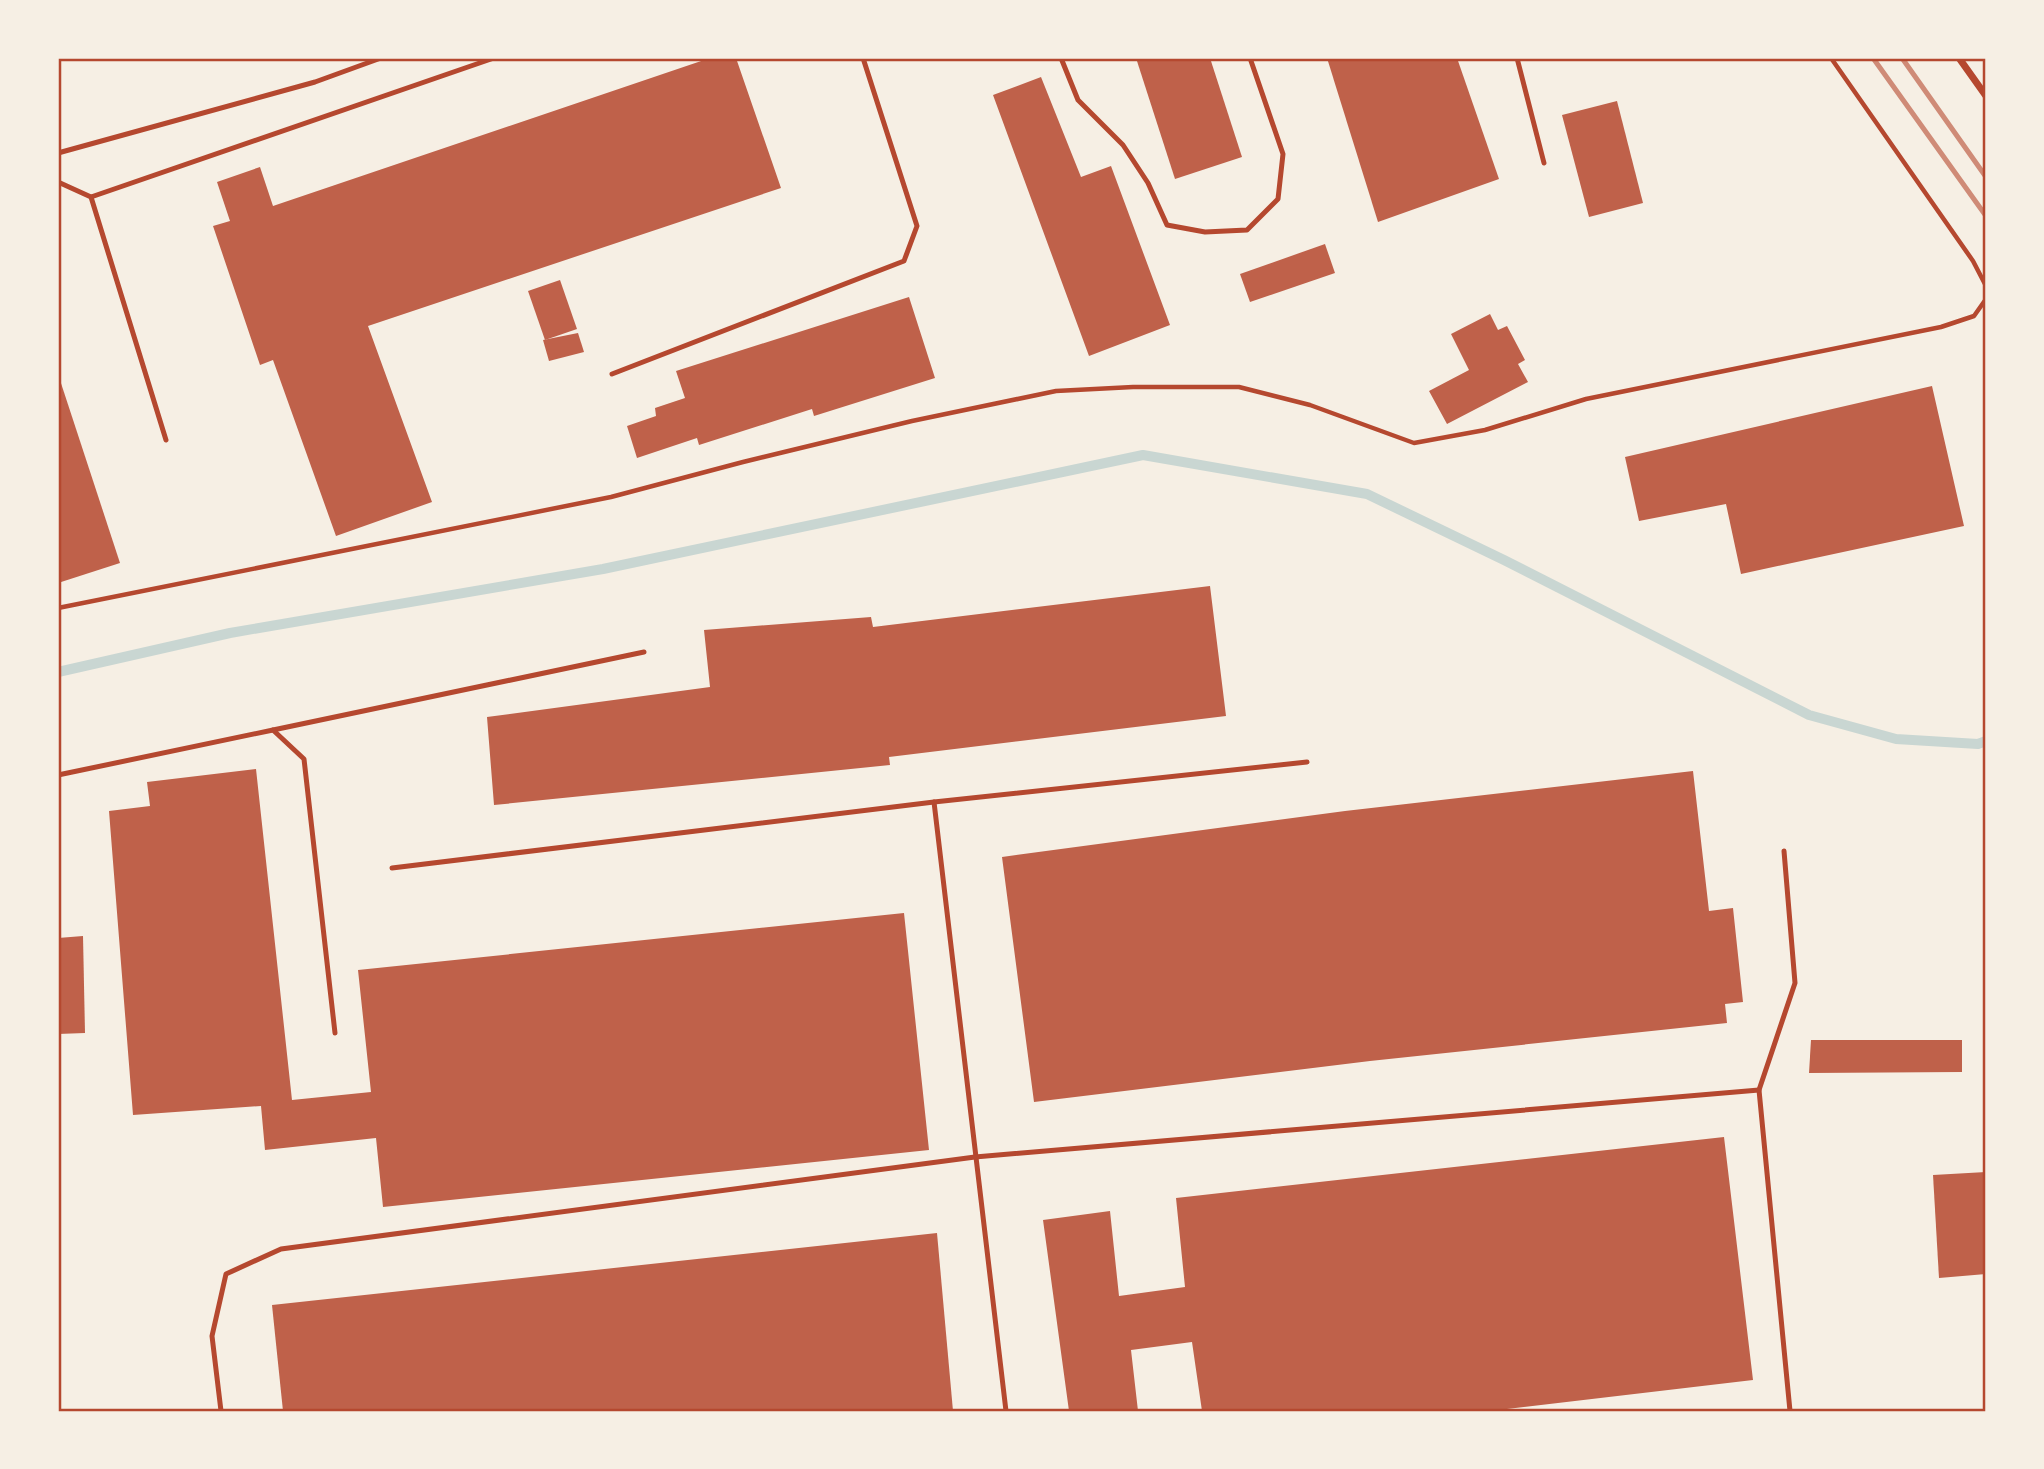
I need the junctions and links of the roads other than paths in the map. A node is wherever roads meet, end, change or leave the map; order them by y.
1 (381, 58) edge
2 (494, 58) edge
3 (863, 58) edge
4 (1061, 58) edge
5 (1250, 58) edge
6 (1517, 58) edge
7 (1959, 58) edge
8 (1986, 96) edge
9 (58, 153) edge
10 (1544, 163) dead end
11 (58, 182) edge
12 (91, 197) junction
13 (612, 374) dead end
14 (166, 440) dead end
15 (645, 652) dead end
16 (273, 730) junction
17 (1307, 762) dead end
18 (58, 775) edge
19 (934, 802) junction
20 (1784, 851) dead end
21 (392, 868) dead end
22 (335, 1033) dead end
23 (1759, 1090) junction
24 (975, 1157) junction
25 (221, 1411) edge
26 (1006, 1411) edge
27 (1790, 1411) edge

1 - 9 lane
2 - 12 lane
3 - 13 lane
4 - 5 lane
6 - 10 lane
7 - 8 street
11 - 12 lane
12 - 14 lane
15 - 16 lane
16 - 18 lane
16 - 22 lane
17 - 19 lane
19 - 21 lane
19 - 24 lane
20 - 23 lane
23 - 24 lane
23 - 27 lane
24 - 25 lane
24 - 26 lane

